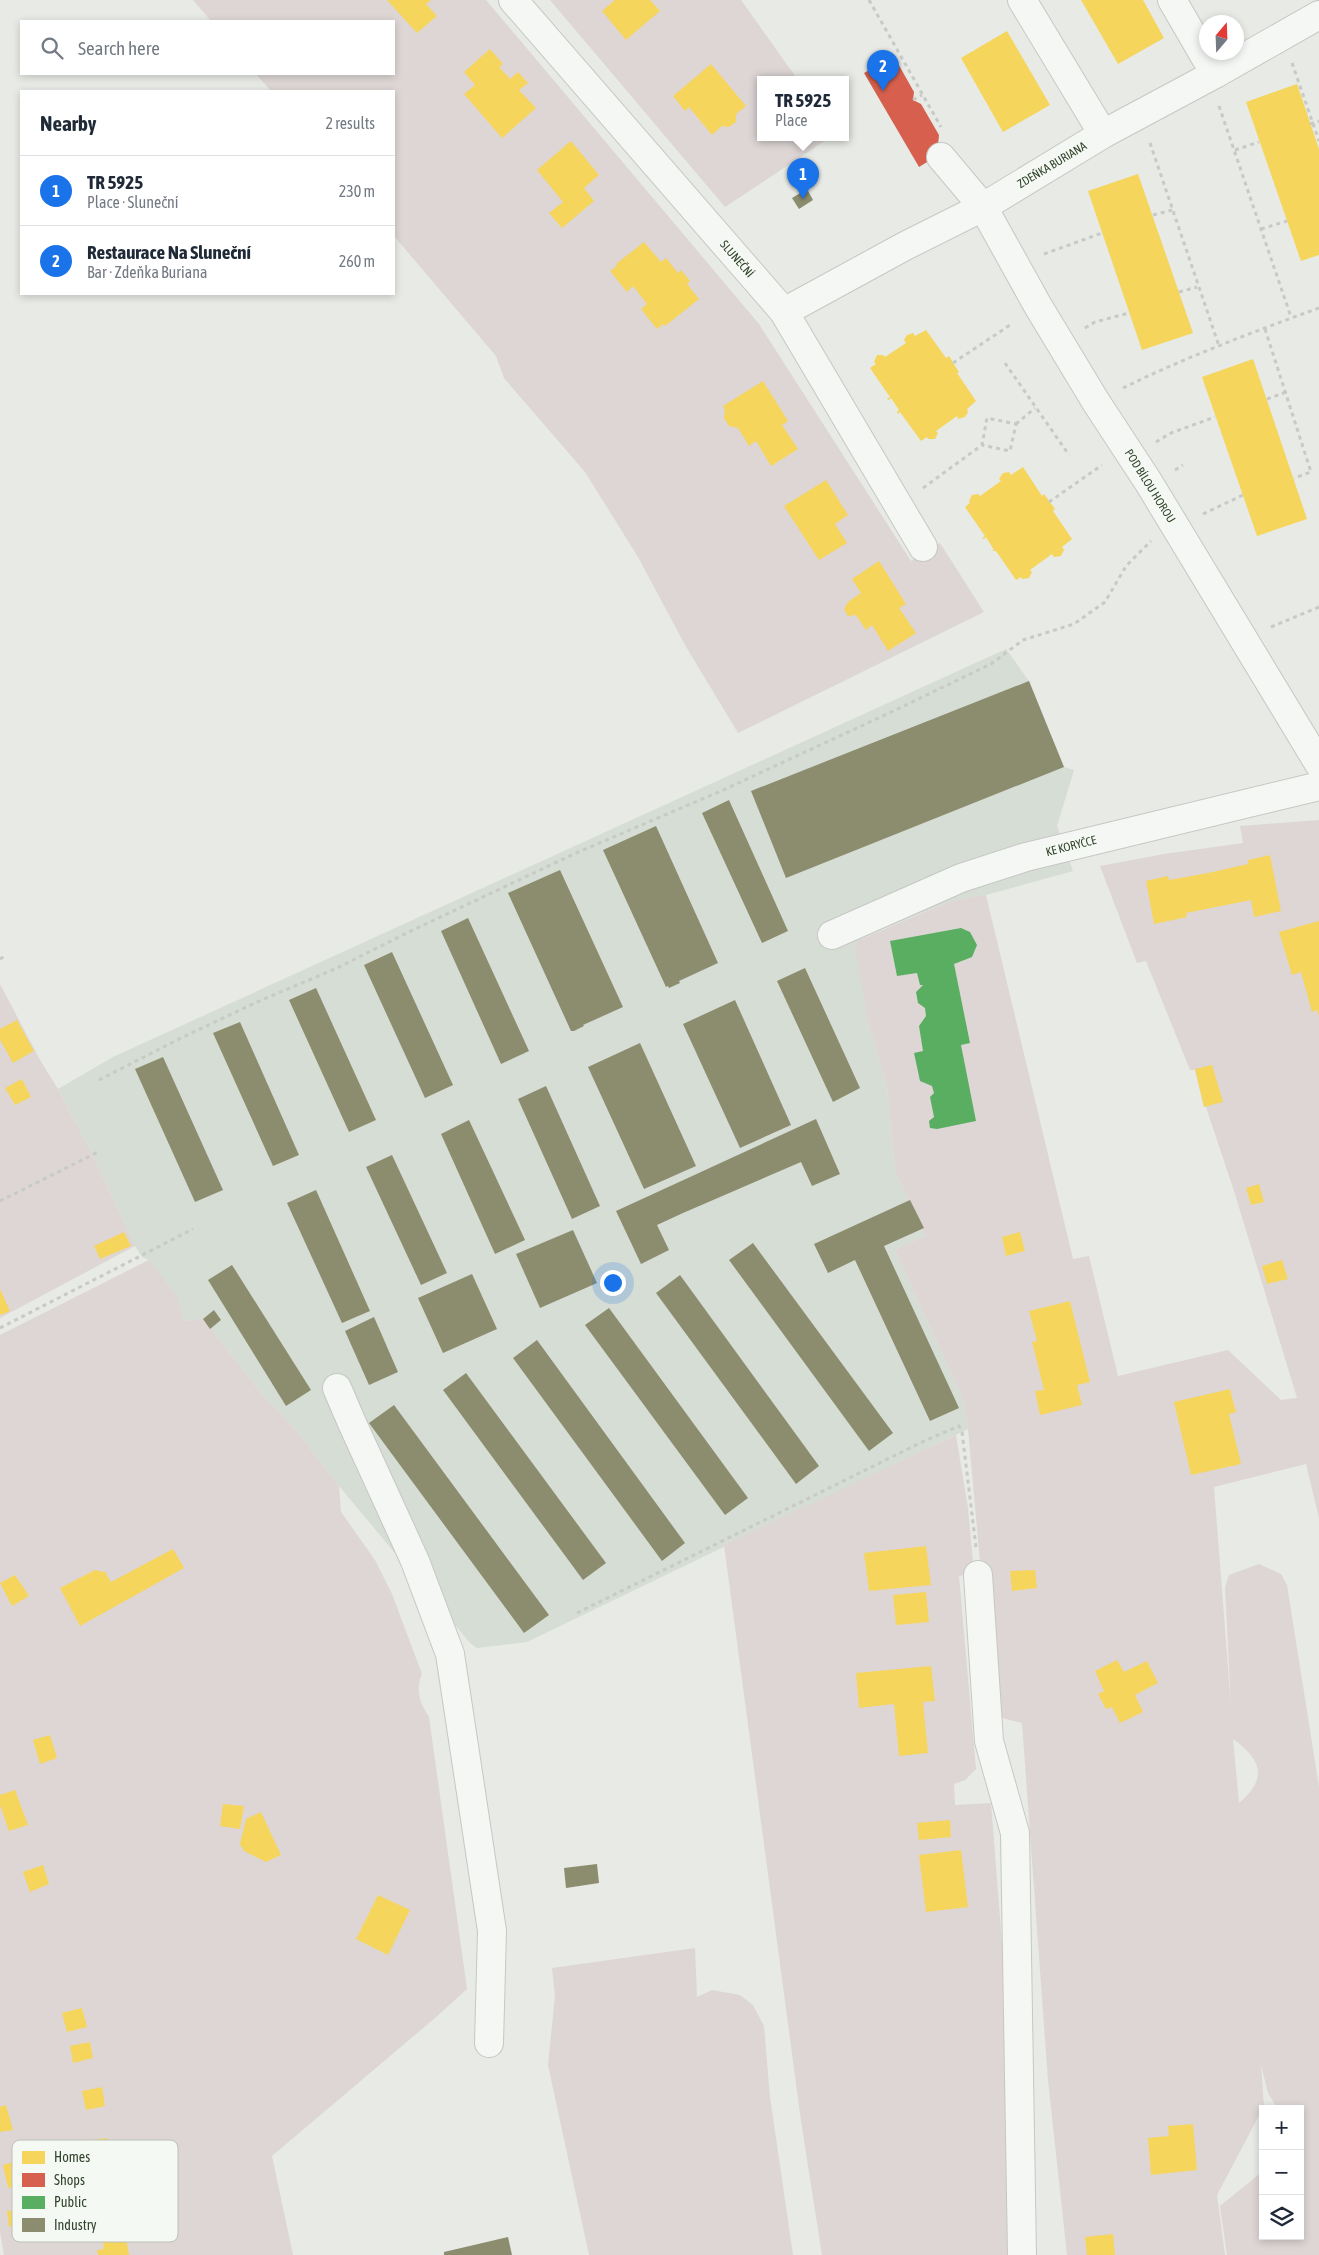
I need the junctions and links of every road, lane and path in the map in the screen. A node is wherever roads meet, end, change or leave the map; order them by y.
1 (513, 0) edge
2 (869, 0) edge
3 (1022, 0) edge
4 (1172, 0) edge
5 (1319, 15) edge
6 (1291, 60) dead end
7 (1215, 74) junction
8 (922, 95) junction
9 (913, 100) dead end
10 (1217, 102) dead end
11 (1319, 121) edge
12 (1312, 123) junction
13 (1103, 134) junction
14 (1319, 141) edge
15 (1150, 142) dead end
16 (1259, 142) dead end
17 (1235, 150) junction
18 (941, 157) joint
19 (983, 207) junction
20 (1172, 210) junction
21 (1153, 215) dead end
22 (1287, 221) dead end
23 (1261, 229) junction
24 (1102, 233) dead end
25 (1016, 269) junction
26 (1197, 287) junction
27 (1179, 292) dead end
28 (1038, 306) junction
29 (1319, 308) edge
30 (784, 312) junction
31 (1129, 313) dead end
32 (1291, 317) junction
33 (1265, 329) junction
34 (1060, 341) junction
35 (1219, 346) junction
36 (953, 363) dead end
37 (1005, 363) dead end
38 (1286, 392) junction
39 (1267, 399) dead end
40 (1096, 402) junction
41 (1035, 408) junction
42 (1215, 417) dead end
43 (1016, 424) junction
44 (982, 445) junction
45 (1129, 453) junction
46 (1069, 455) dead end
47 (1294, 478) dead end
48 (1243, 495) dead end
49 (1049, 502) dead end
50 (898, 505) junction
51 (1177, 529) junction
52 (923, 547) dead end
53 (1319, 607) edge
54 (1243, 640) junction
55 (1319, 764) edge
56 (1319, 786) edge
57 (832, 935) dead end
58 (7, 955) dead end
59 (0, 959) edge
60 (99, 1080) dead end
61 (100, 1151) dead end
62 (0, 1201) edge
63 (192, 1229) dead end
64 (0, 1328) edge
65 (337, 1388) dead end
66 (978, 1575) joint
67 (577, 1614) dead end
68 (489, 2043) dead end
69 (1022, 2255) edge

1 - 30 street, SLUNEČNÍ
2 - 8 path
3 - 13 street
4 - 7 street
5 - 7 street, ZDEŇKA BURIANA
6 - 12 path
7 - 13 street, ZDEŇKA BURIANA
8 - 9 path
8 - 18 path
10 - 17 path
11 - 12 path
12 - 14 path
13 - 19 street, ZDEŇKA BURIANA
15 - 20 path
16 - 17 path
17 - 23 path
18 - 19 street, POD BÍLOU HOROU
19 - 25 street, POD BÍLOU HOROU
19 - 30 street, ZDEŇKA BURIANA
20 - 21 path
20 - 26 path
22 - 23 path
23 - 32 path
24 - 25 path
25 - 28 street, POD BÍLOU HOROU
26 - 27 path
26 - 35 path
28 - 34 street, POD BÍLOU HOROU
28 - 36 path
29 - 32 path
30 - 50 street, SLUNEČNÍ
31 - 34 path
32 - 33 path
33 - 35 path
33 - 38 path
34 - 40 street, POD BÍLOU HOROU
35 - 40 path
37 - 41 path
38 - 39 path
38 - 47 path
40 - 45 street, POD BÍLOU HOROU
41 - 43 path
41 - 46 path
42 - 45 path
43 - 44 path
43 - 44 path
44 - 50 path
45 - 49 path
45 - 51 street, POD BÍLOU HOROU
48 - 51 path
50 - 52 street, SLUNEČNÍ
51 - 54 street, POD BÍLOU HOROU
51 - 60 path
53 - 54 path
54 - 55 street, POD BÍLOU HOROU
56 - 57 street, KE KORYČCE
58 - 59 path
61 - 62 path
63 - 64 path
65 - 68 street
66 - 67 path
66 - 69 street

